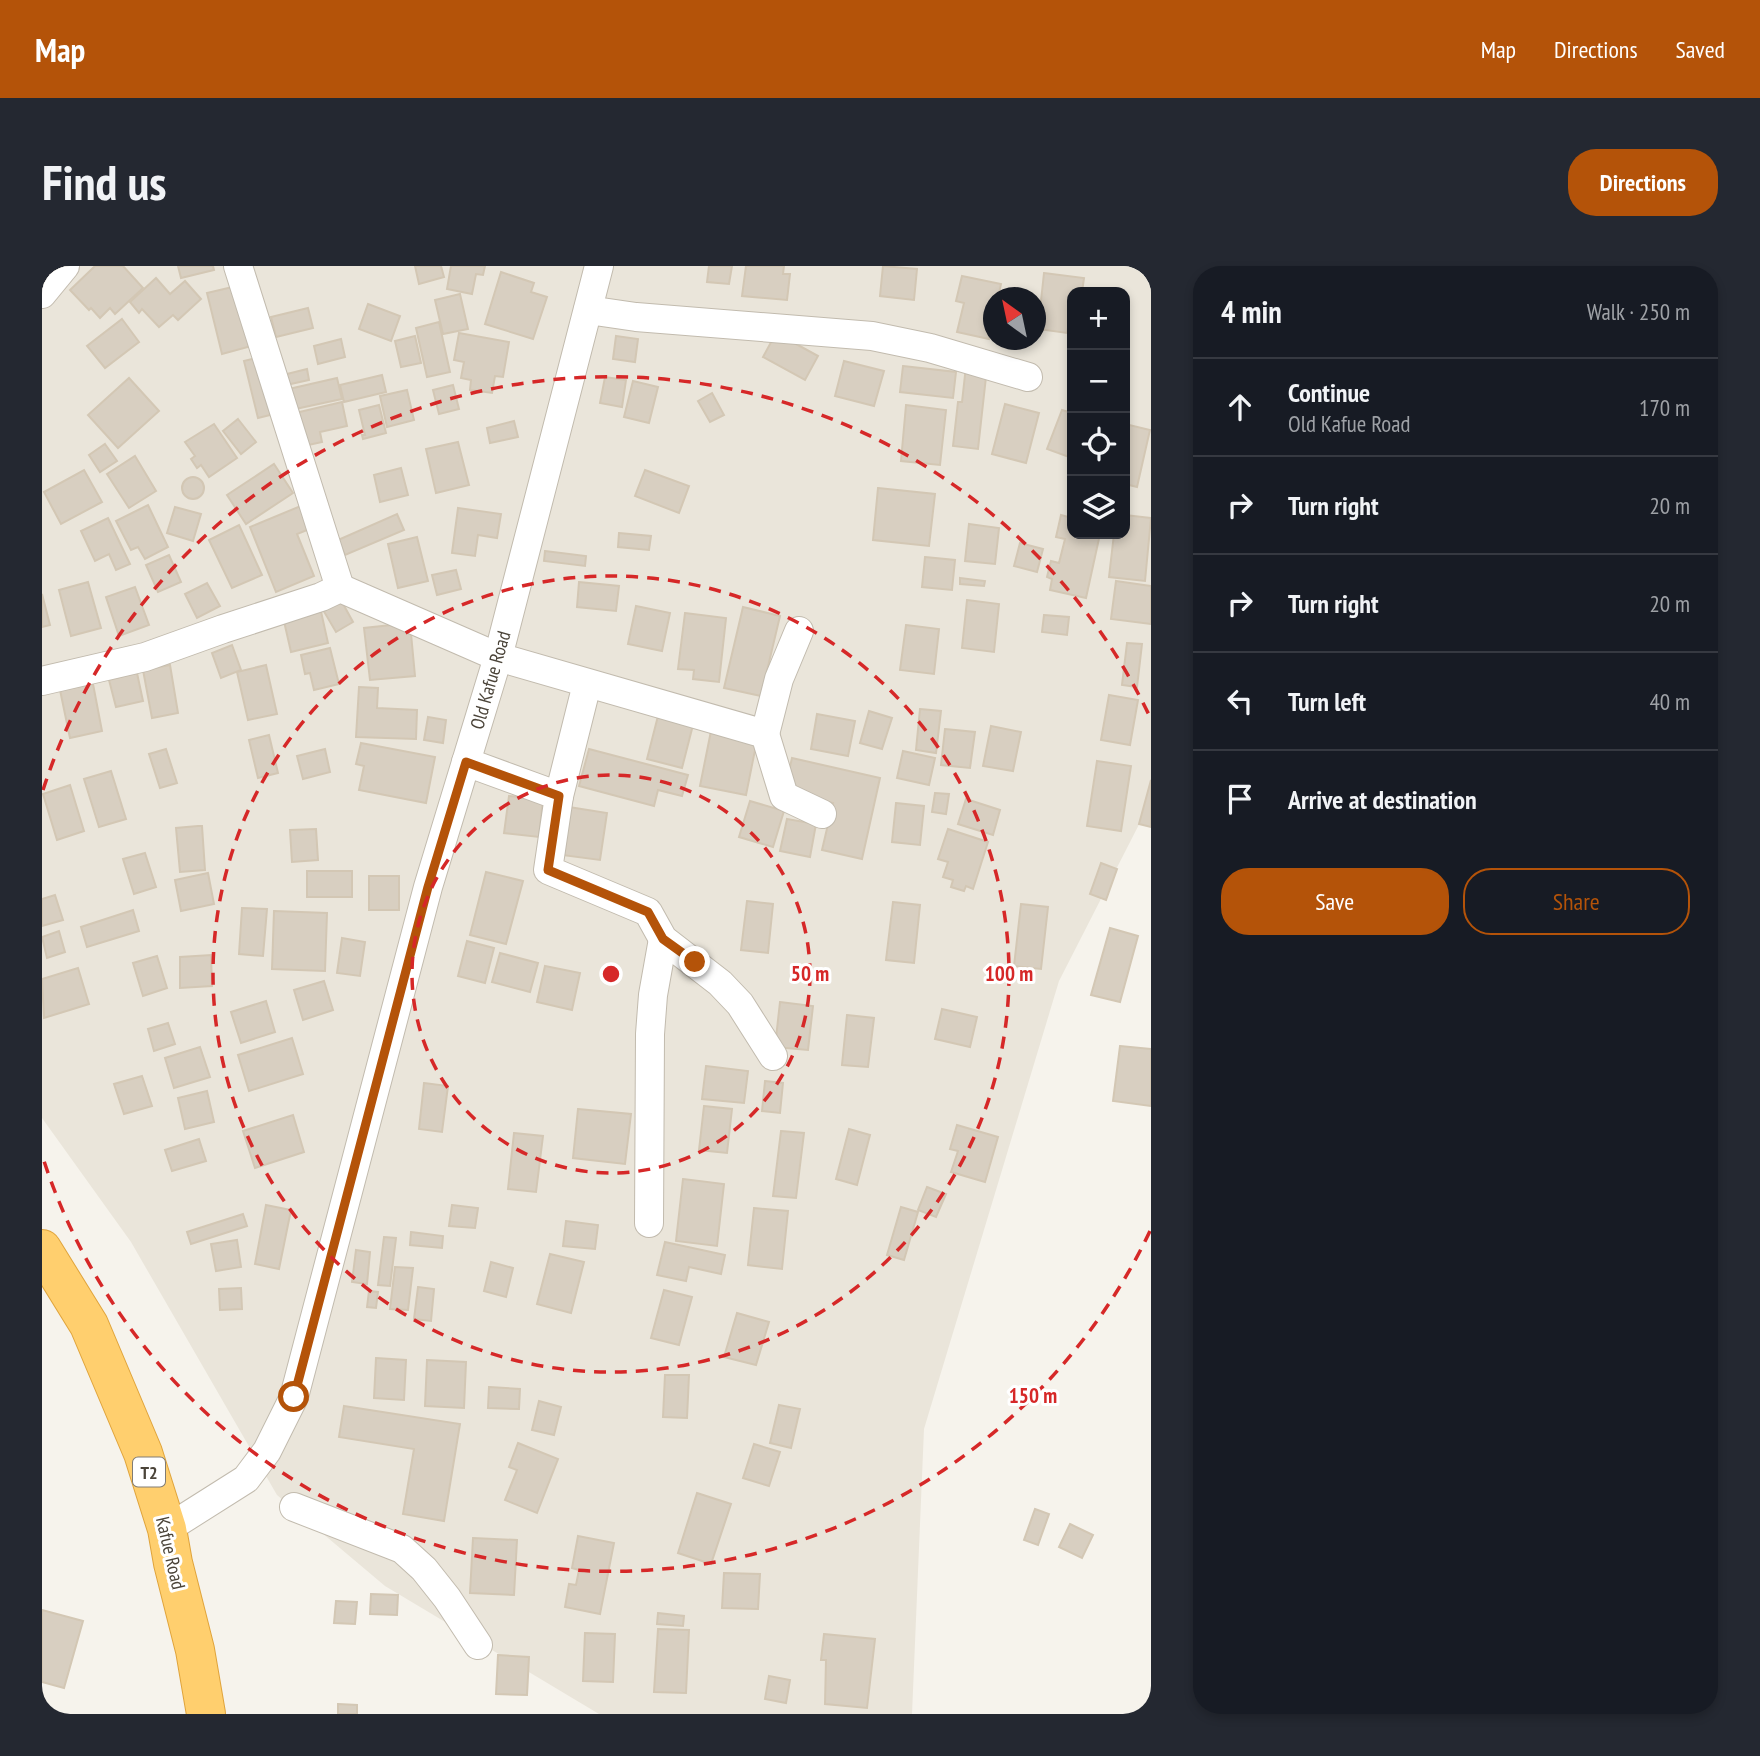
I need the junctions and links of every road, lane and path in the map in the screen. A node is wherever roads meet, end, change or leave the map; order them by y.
1 (65, 266) edge
2 (238, 266) edge
3 (599, 266) edge
4 (42, 294) edge
5 (588, 310) junction
6 (1028, 377) dead end
7 (340, 588) junction
8 (799, 631) dead end
9 (498, 657) junction
10 (42, 681) edge
11 (587, 684) junction
12 (765, 734) junction
13 (466, 762) junction
14 (559, 796) junction
15 (822, 814) dead end
16 (663, 939) junction
17 (772, 1056) dead end
18 (649, 1223) dead end
19 (42, 1248) edge
20 (294, 1507) dead end
21 (167, 1530) junction
22 (478, 1645) dead end
23 (206, 1714) edge

1 - 4 street
2 - 7 street
3 - 5 street, Old Kafue Road
5 - 6 street
5 - 9 street, Old Kafue Road
7 - 9 street
7 - 10 street
8 - 12 street
9 - 11 street
9 - 13 street, Old Kafue Road
11 - 12 street
11 - 14 street
12 - 15 street
13 - 14 street
13 - 21 street, Old Kafue Road
14 - 16 street
16 - 17 street
16 - 18 street
19 - 21 highway, Kafue Road / T2
20 - 22 street
21 - 23 highway, Kafue Road / T2

